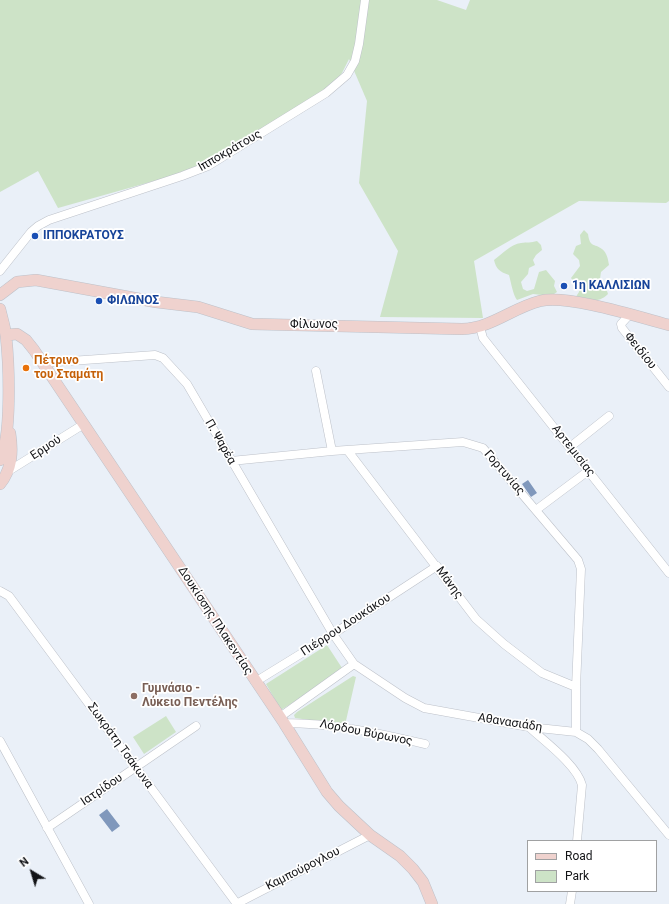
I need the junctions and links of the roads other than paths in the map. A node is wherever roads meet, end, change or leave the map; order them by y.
1 (365, 0) edge
2 (0, 271) edge
3 (0, 295) edge
4 (0, 309) edge
5 (630, 314) junction
6 (669, 325) edge
7 (480, 327) junction
8 (6, 335) junction
9 (42, 363) junction
10 (316, 371) dead end
11 (669, 386) edge
12 (609, 416) dead end
13 (7, 423) junction
14 (84, 424) junction
15 (570, 447) junction
16 (332, 451) junction
17 (348, 451) junction
18 (0, 460) edge
19 (231, 461) junction
20 (588, 471) junction
21 (7, 472) junction
22 (0, 484) edge
23 (536, 510) junction
24 (437, 566) junction
25 (669, 573) edge
26 (0, 591) edge
27 (333, 634) junction
28 (354, 664) junction
29 (255, 682) junction
30 (576, 687) junction
31 (282, 720) junction
32 (196, 726) dead end
33 (529, 727) junction
34 (576, 732) junction
35 (0, 741) edge
36 (425, 744) dead end
37 (136, 768) junction
38 (47, 828) junction
39 (370, 835) junction
40 (669, 835) edge
41 (577, 840) edge
42 (572, 892) edge
43 (88, 904) edge
44 (237, 904) edge
45 (432, 904) edge
46 (570, 904) edge

1 - 2 street, Ιπποκράτους
3 - 7 main road, Φίλωνος
4 - 8 main road
5 - 6 main road, Φίλωνος
5 - 7 main road, Φίλωνος
5 - 11 street, Φειδίου
7 - 15 street, Αρτεμισίας
8 - 9 main road, Δουκίσσης Πλακεντίας
8 - 13 main road
9 - 14 main road, Δουκίσσης Πλακεντίας
9 - 19 street, Π. Ψαρέα
10 - 16 street
12 - 15 street
13 - 18 main road
13 - 21 main road
14 - 21 street, Ερμού
14 - 29 main road, Δουκίσσης Πλακεντίας
15 - 20 street, Αρτεμισίας
16 - 17 street, Γορτυνίας
16 - 19 street, Γορτυνίας
17 - 23 street, Γορτυνίας
17 - 24 street, Μάνης
19 - 27 street, Π. Ψαρέα
20 - 23 street
20 - 25 street, Αρτεμισίας
21 - 22 main road
23 - 30 street, Γορτυνίας
24 - 27 street, Πιέρρου Δουκάκου
24 - 30 street, Μάνης
26 - 37 street, Σωκράτη Τσάκωνα
27 - 28 street, Αθανασιάδη
27 - 29 street, Πιέρρου Δουκάκου
28 - 31 street
28 - 33 street, Αθανασιάδη
29 - 31 main road, Δουκίσσης Πλακεντίας
30 - 34 street, Γορτυνίας
31 - 36 street, Λόρδου Βύρωνος
31 - 39 main road, Δουκίσσης Πλακεντίας
32 - 37 street, Ιατρίδου
33 - 34 street, Αθανασιάδη
33 - 41 street
34 - 40 street, Αθανασιάδη
35 - 38 street
37 - 38 street, Ιατρίδου
37 - 44 street, Σωκράτη Τσάκωνα
38 - 43 street
39 - 44 street, Καμπούρογλου
39 - 45 main road, Δουκίσσης Πλακεντίας
42 - 46 street

